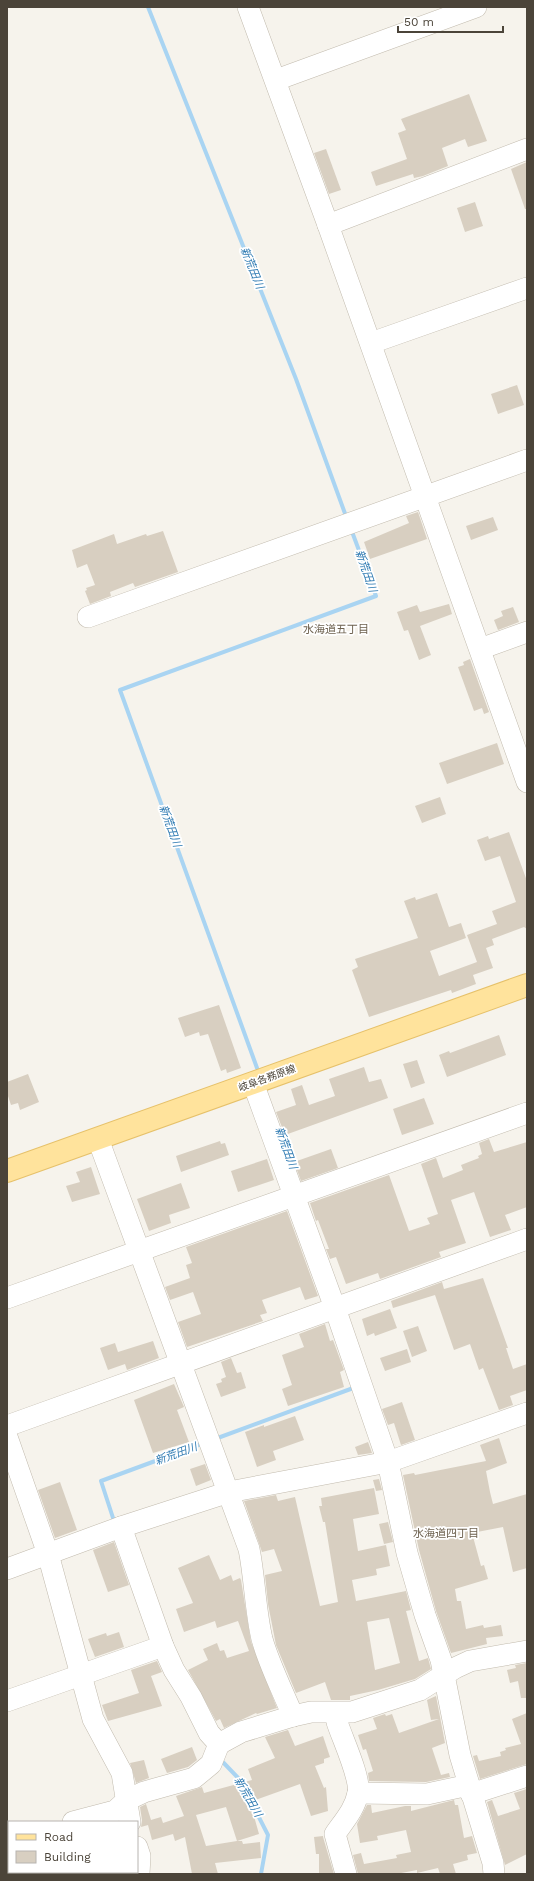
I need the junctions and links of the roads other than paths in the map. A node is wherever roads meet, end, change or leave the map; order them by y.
1 (248, 7) edge
2 (476, 7) edge
3 (276, 80) junction
4 (527, 149) edge
5 (328, 225) junction
6 (527, 288) edge
7 (370, 343) junction
8 (527, 460) edge
9 (425, 496) junction
10 (88, 617) dead end
11 (527, 632) edge
12 (480, 649) junction
13 (527, 782) edge
14 (527, 986) edge
15 (253, 1083) junction
16 (527, 1113) edge
17 (98, 1139) junction
18 (7, 1171) edge
19 (300, 1194) junction
20 (527, 1239) edge
21 (140, 1251) junction
22 (7, 1298) edge
23 (340, 1306) junction
24 (180, 1364) junction
25 (527, 1413) edge
26 (7, 1426) edge
27 (7, 1436) edge
28 (388, 1462) junction
29 (229, 1492) junction
30 (116, 1529) junction
31 (48, 1554) junction
32 (7, 1569) edge
33 (158, 1648) junction
34 (527, 1652) edge
35 (81, 1675) junction
36 (444, 1675) junction
37 (7, 1701) edge
38 (337, 1712) junction
39 (293, 1716) junction
40 (216, 1750) junction
41 (527, 1776) edge
42 (470, 1789) junction
43 (358, 1793) junction
44 (127, 1800) junction
45 (76, 1821) edge
46 (130, 1821) edge
47 (138, 1850) edge
48 (139, 1874) edge
49 (346, 1874) edge
50 (494, 1874) edge

1 - 3 street
2 - 3 street
3 - 5 street
4 - 5 street
5 - 7 street
6 - 7 street
7 - 9 street
8 - 9 street
9 - 10 street
9 - 12 street
11 - 12 street
12 - 13 street
14 - 15 main road, 岐阜各務原線
15 - 17 main road, 岐阜各務原線
15 - 19 street
16 - 19 street
17 - 18 main road, 岐阜各務原線
17 - 21 street
19 - 21 street
19 - 23 street
20 - 23 street
21 - 22 street
21 - 24 street
23 - 24 street
23 - 28 street
24 - 26 street
24 - 29 street
25 - 28 street
27 - 31 street
28 - 29 street
28 - 36 street
29 - 30 street
29 - 39 street
30 - 31 street
30 - 33 street
31 - 32 street
31 - 35 street
33 - 35 street
33 - 40 street
34 - 36 street
35 - 37 street
35 - 44 street
36 - 38 street
36 - 42 street
38 - 39 street
38 - 43 street
39 - 40 street
40 - 44 street
41 - 42 street
42 - 43 street
42 - 50 street
43 - 49 street
44 - 45 street
44 - 46 street
47 - 48 street

